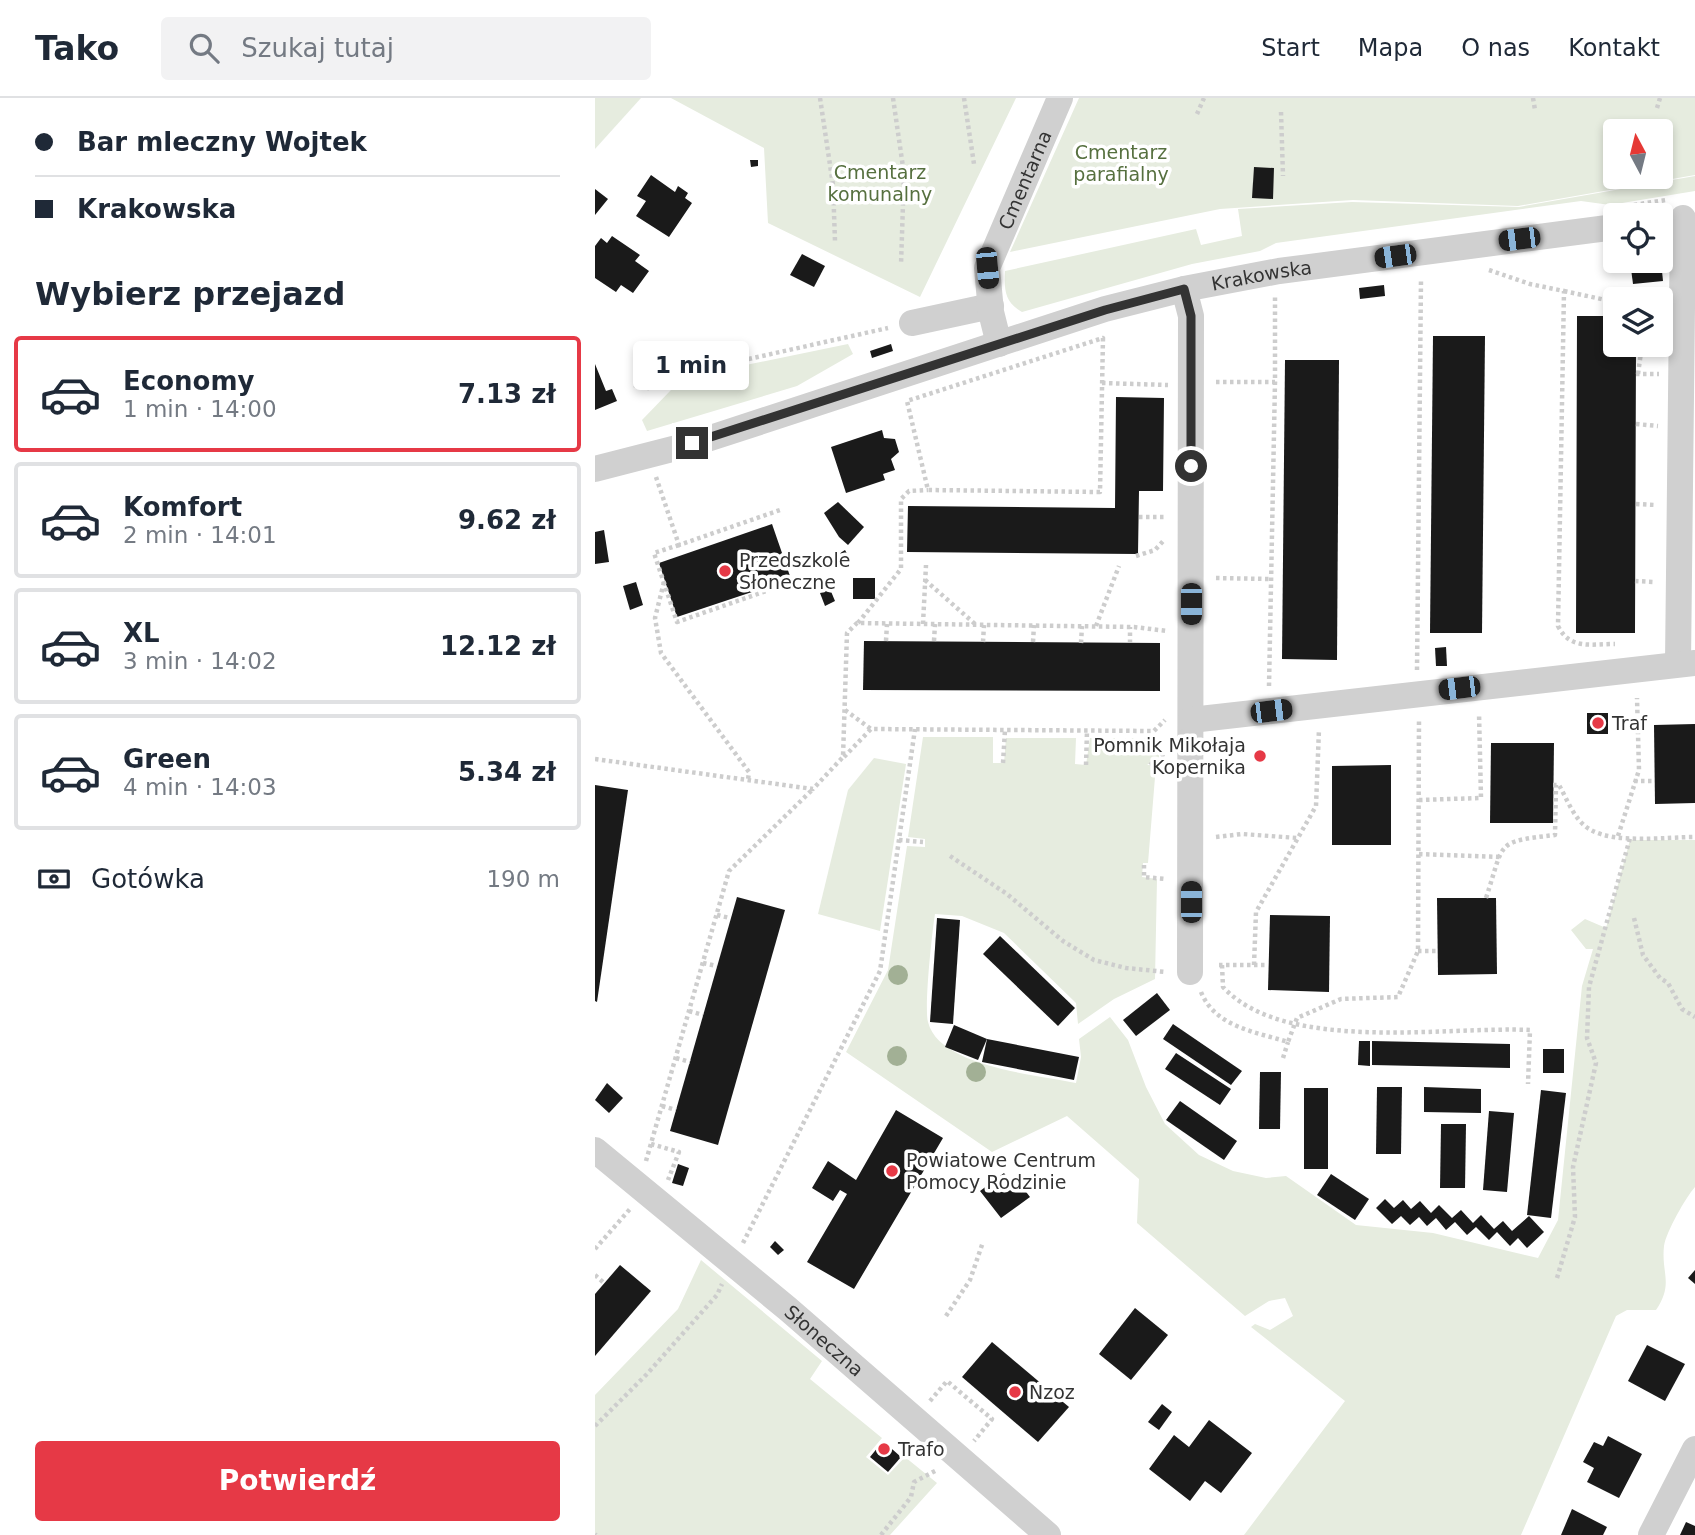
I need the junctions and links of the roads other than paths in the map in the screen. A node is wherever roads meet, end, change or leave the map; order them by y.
1 (1060, 98) edge
2 (1677, 214) edge
3 (1603, 219) edge
4 (1184, 289) junction
5 (991, 306) junction
6 (912, 323) road end
7 (999, 344) junction
8 (595, 470) edge
9 (1686, 663) edge
10 (1180, 716) junction
11 (1195, 975) road end
12 (595, 1150) edge
13 (1695, 1449) edge
14 (1048, 1535) edge
15 (1651, 1535) edge

1 - 5 street, Cmentarna
2 - 9 street
3 - 4 street, Krakowska
4 - 7 street, Krakowska
4 - 10 street
5 - 6 street
5 - 7 street, Cmentarna
7 - 8 street, Krakowska
9 - 10 street
10 - 11 street
12 - 14 street, Słoneczna
13 - 15 street

